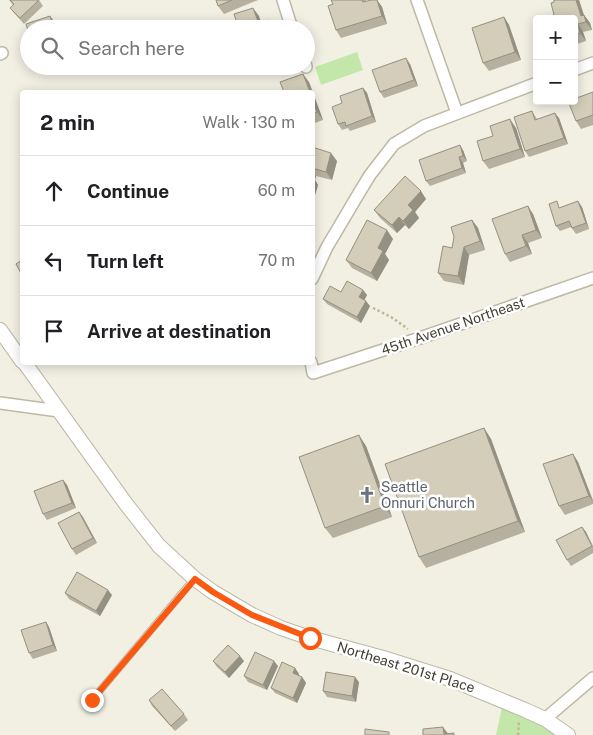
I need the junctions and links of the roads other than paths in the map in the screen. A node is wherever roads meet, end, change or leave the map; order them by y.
1 (283, 0) edge
2 (417, 0) edge
3 (289, 20) edge
4 (593, 63) edge
5 (578, 69) edge
6 (533, 84) edge
7 (457, 113) junction
8 (315, 273) edge
9 (593, 278) edge
10 (0, 330) edge
11 (20, 357) edge
12 (26, 365) edge
13 (312, 368) edge
14 (0, 403) edge
15 (59, 411) junction
16 (195, 579) junction
17 (593, 678) edge
18 (92, 700) dead end
19 (545, 719) junction
20 (568, 735) edge

1 - 3 street
2 - 7 street
4 - 5 street
6 - 7 street
7 - 8 street
9 - 13 street, 45th Avenue Northeast
10 - 11 street, Northeast 201st Place
12 - 15 street, Northeast 201st Place
14 - 15 street
15 - 16 street, Northeast 201st Place
16 - 18 lane
16 - 19 street, Northeast 201st Place
17 - 19 street
19 - 20 street, Northeast 201st Place

